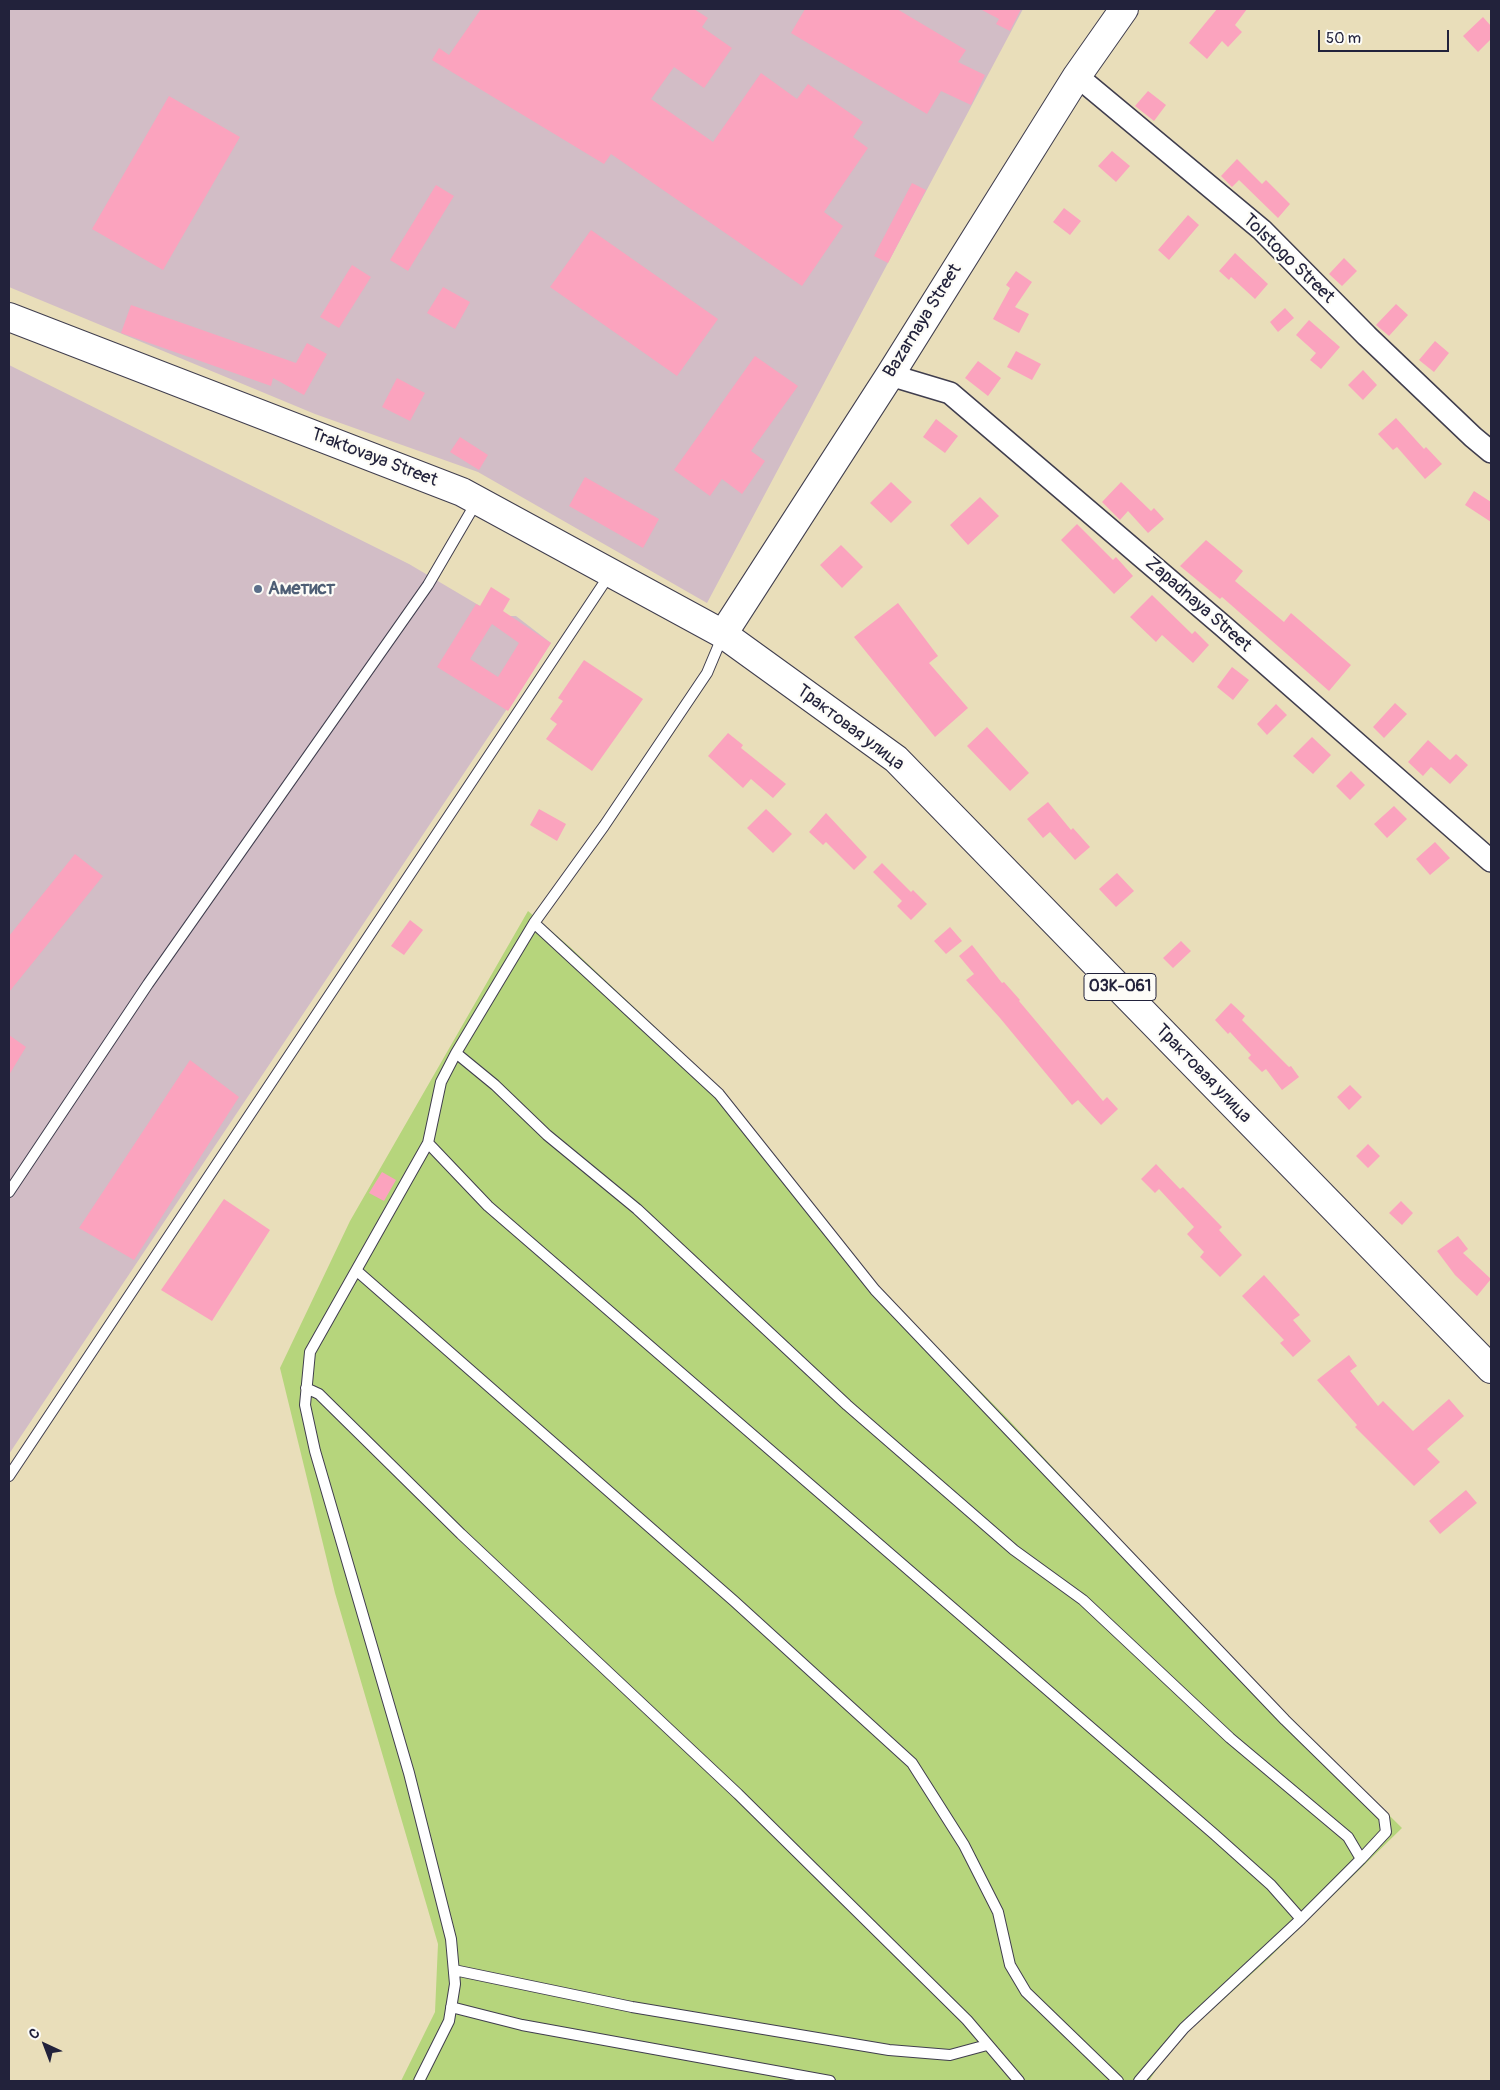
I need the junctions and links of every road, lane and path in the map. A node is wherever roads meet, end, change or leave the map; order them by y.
1 (1124, 9) edge
2 (1076, 76) junction
3 (9, 317) edge
4 (890, 375) junction
5 (1491, 452) edge
6 (478, 500) junction
7 (611, 573) junction
8 (723, 634) junction
9 (1491, 861) edge
10 (534, 924) junction
11 (456, 1053) junction
12 (428, 1143) junction
13 (9, 1192) edge
14 (357, 1271) junction
15 (1491, 1369) edge
16 (306, 1388) junction
17 (9, 1476) edge
18 (1361, 1859) junction
19 (1301, 1919) junction
20 (454, 1970) junction
21 (451, 2006) junction
22 (988, 2045) junction
23 (419, 2081) edge
24 (830, 2081) edge
25 (1019, 2081) edge
26 (1118, 2081) edge
27 (1139, 2081) edge

1 - 2 main road, Bazarnaya Street
2 - 4 main road, Bazarnaya Street
2 - 5 street, Tolstogo Street
3 - 6 main road, Traktovaya Street
4 - 8 main road, Bazarnaya Street
4 - 9 street, Zapadnaya Street
6 - 7 main road, Traktovaya Street
6 - 13 lane
7 - 8 main road, Traktovaya Street
7 - 17 lane
8 - 10 lane
8 - 15 main road, Трактовая улица / 03К-061
10 - 11 lane
10 - 18 lane
11 - 12 lane
11 - 18 lane
12 - 14 lane
12 - 19 lane
14 - 16 lane
14 - 26 lane
16 - 20 lane
16 - 22 lane
18 - 19 lane
19 - 27 lane
20 - 21 lane
20 - 22 lane
21 - 23 lane
21 - 24 lane
22 - 25 lane

